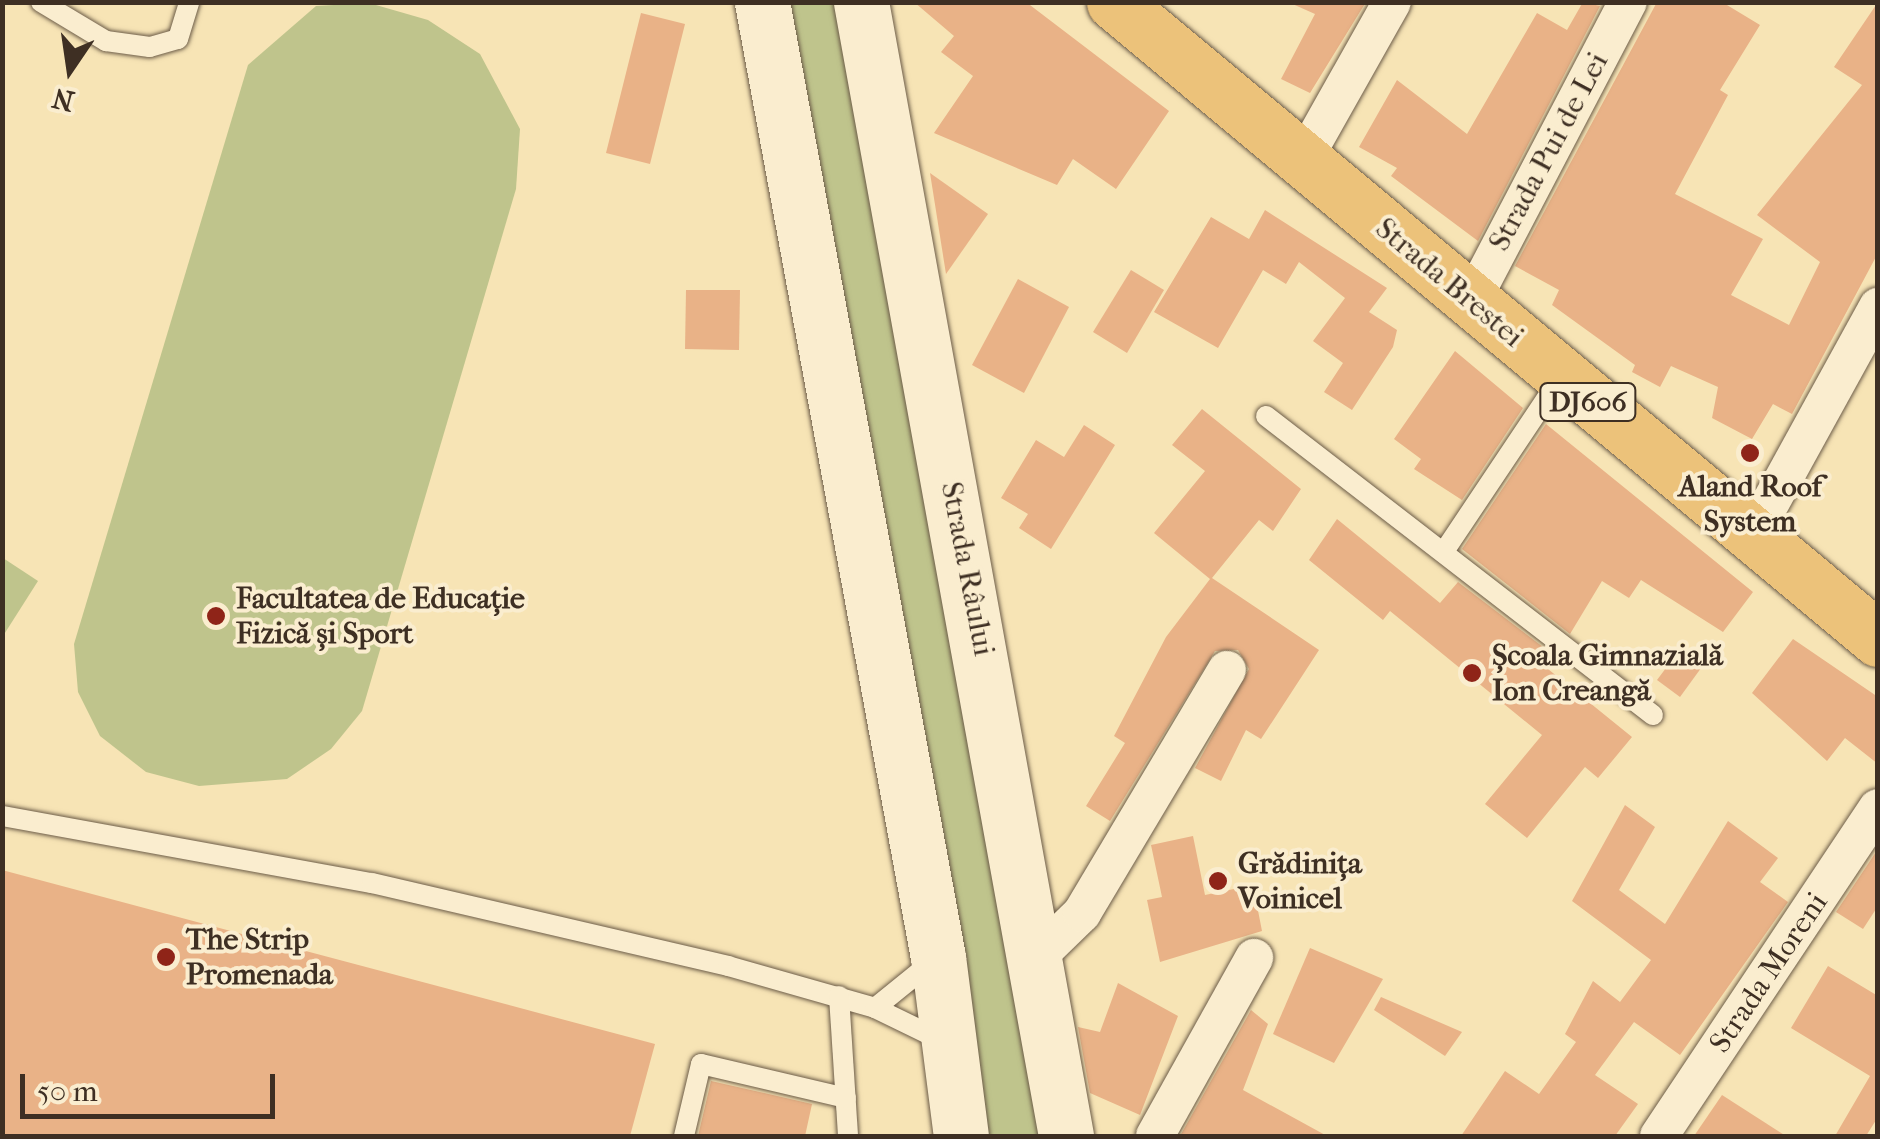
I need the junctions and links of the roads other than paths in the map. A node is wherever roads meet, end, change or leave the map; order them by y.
1 (42, 2) edge
2 (189, 2) edge
3 (762, 2) edge
4 (861, 2) edge
5 (1392, 2) edge
6 (1628, 2) edge
7 (1142, 12) edge
8 (1302, 160) junction
9 (1471, 302) junction
10 (1878, 307) edge
11 (1560, 378) junction
12 (1266, 416) dead end
13 (1751, 538) junction
14 (1446, 547) junction
15 (1878, 638) edge
16 (1227, 670) dead end
17 (1653, 716) dead end
18 (1878, 808) edge
19 (2, 816) edge
20 (1038, 955) junction
21 (938, 957) junction
22 (1254, 958) dead end
23 (839, 996) junction
24 (875, 1008) junction
25 (949, 1045) junction
26 (846, 1098) junction
27 (684, 1136) edge
28 (848, 1136) edge
29 (961, 1136) edge
30 (1066, 1136) edge
31 (1155, 1136) edge
32 (1659, 1136) edge

1 - 2 lane
3 - 21 main road
4 - 20 main road, Strada Râului
5 - 8 street
6 - 9 street, Strada Pui de Lei
7 - 8 main road, Strada Brestei / DJ606
8 - 9 main road, Strada Brestei / DJ606
9 - 11 main road, Strada Brestei / DJ606
10 - 13 street
11 - 13 main road, Strada Brestei / DJ606
11 - 14 lane
12 - 14 lane
13 - 15 main road, Strada Brestei / DJ606
14 - 17 lane
16 - 20 street
18 - 32 street, Strada Moreni
19 - 23 lane
20 - 30 main road, Strada Râului
21 - 24 lane
21 - 25 main road
22 - 31 street
23 - 24 lane
23 - 26 lane
24 - 25 lane
25 - 29 main road
26 - 27 lane
26 - 28 lane

